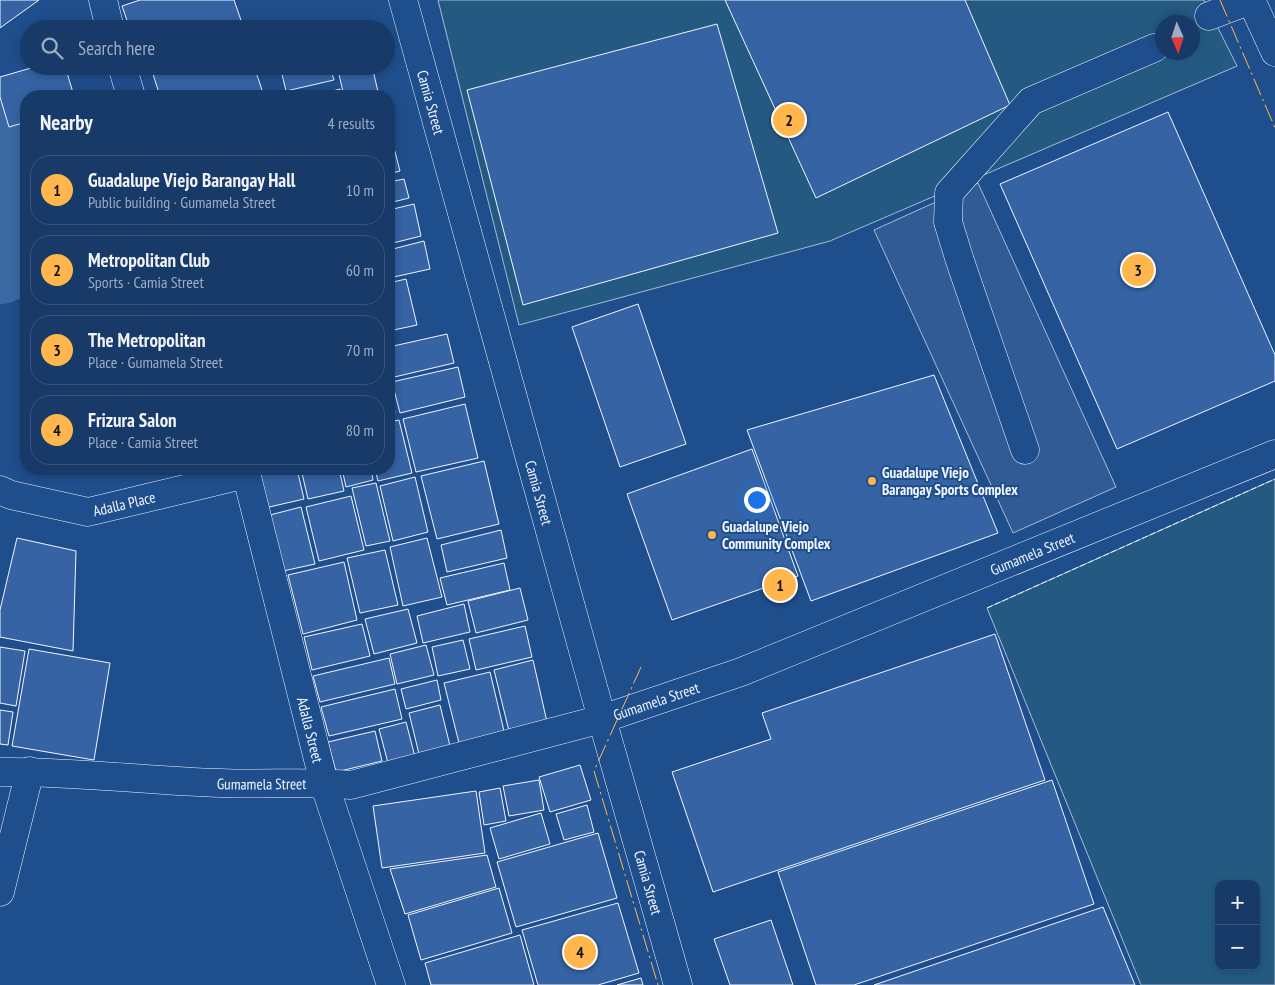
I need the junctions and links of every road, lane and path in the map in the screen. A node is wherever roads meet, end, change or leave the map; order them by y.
1 (103, 0) edge
2 (403, 0) edge
3 (1251, 0) edge
4 (1209, 16) dead end
5 (108, 20) edge
6 (1154, 48) dead end
7 (1275, 52) edge
8 (125, 75) edge
9 (129, 90) edge
10 (1025, 450) dead end
11 (1275, 454) edge
12 (234, 475) edge
13 (247, 475) edge
14 (0, 490) edge
15 (602, 719) junction
16 (30, 771) junction
17 (0, 772) edge
18 (324, 783) junction
19 (0, 892) edge
20 (391, 985) edge
21 (678, 985) edge

1 - 5 street
2 - 15 street, Camia Street
3 - 4 street
3 - 7 street
6 - 10 street
8 - 9 street
11 - 15 street, Gumamela Street
12 - 14 street, Adalla Place
13 - 18 street, Adalla Street
15 - 18 street, Gumamela Street
15 - 21 street, Camia Street
16 - 17 street, Gumamela Street
16 - 18 street, Gumamela Street
16 - 19 street
18 - 20 street, Adalla Street

